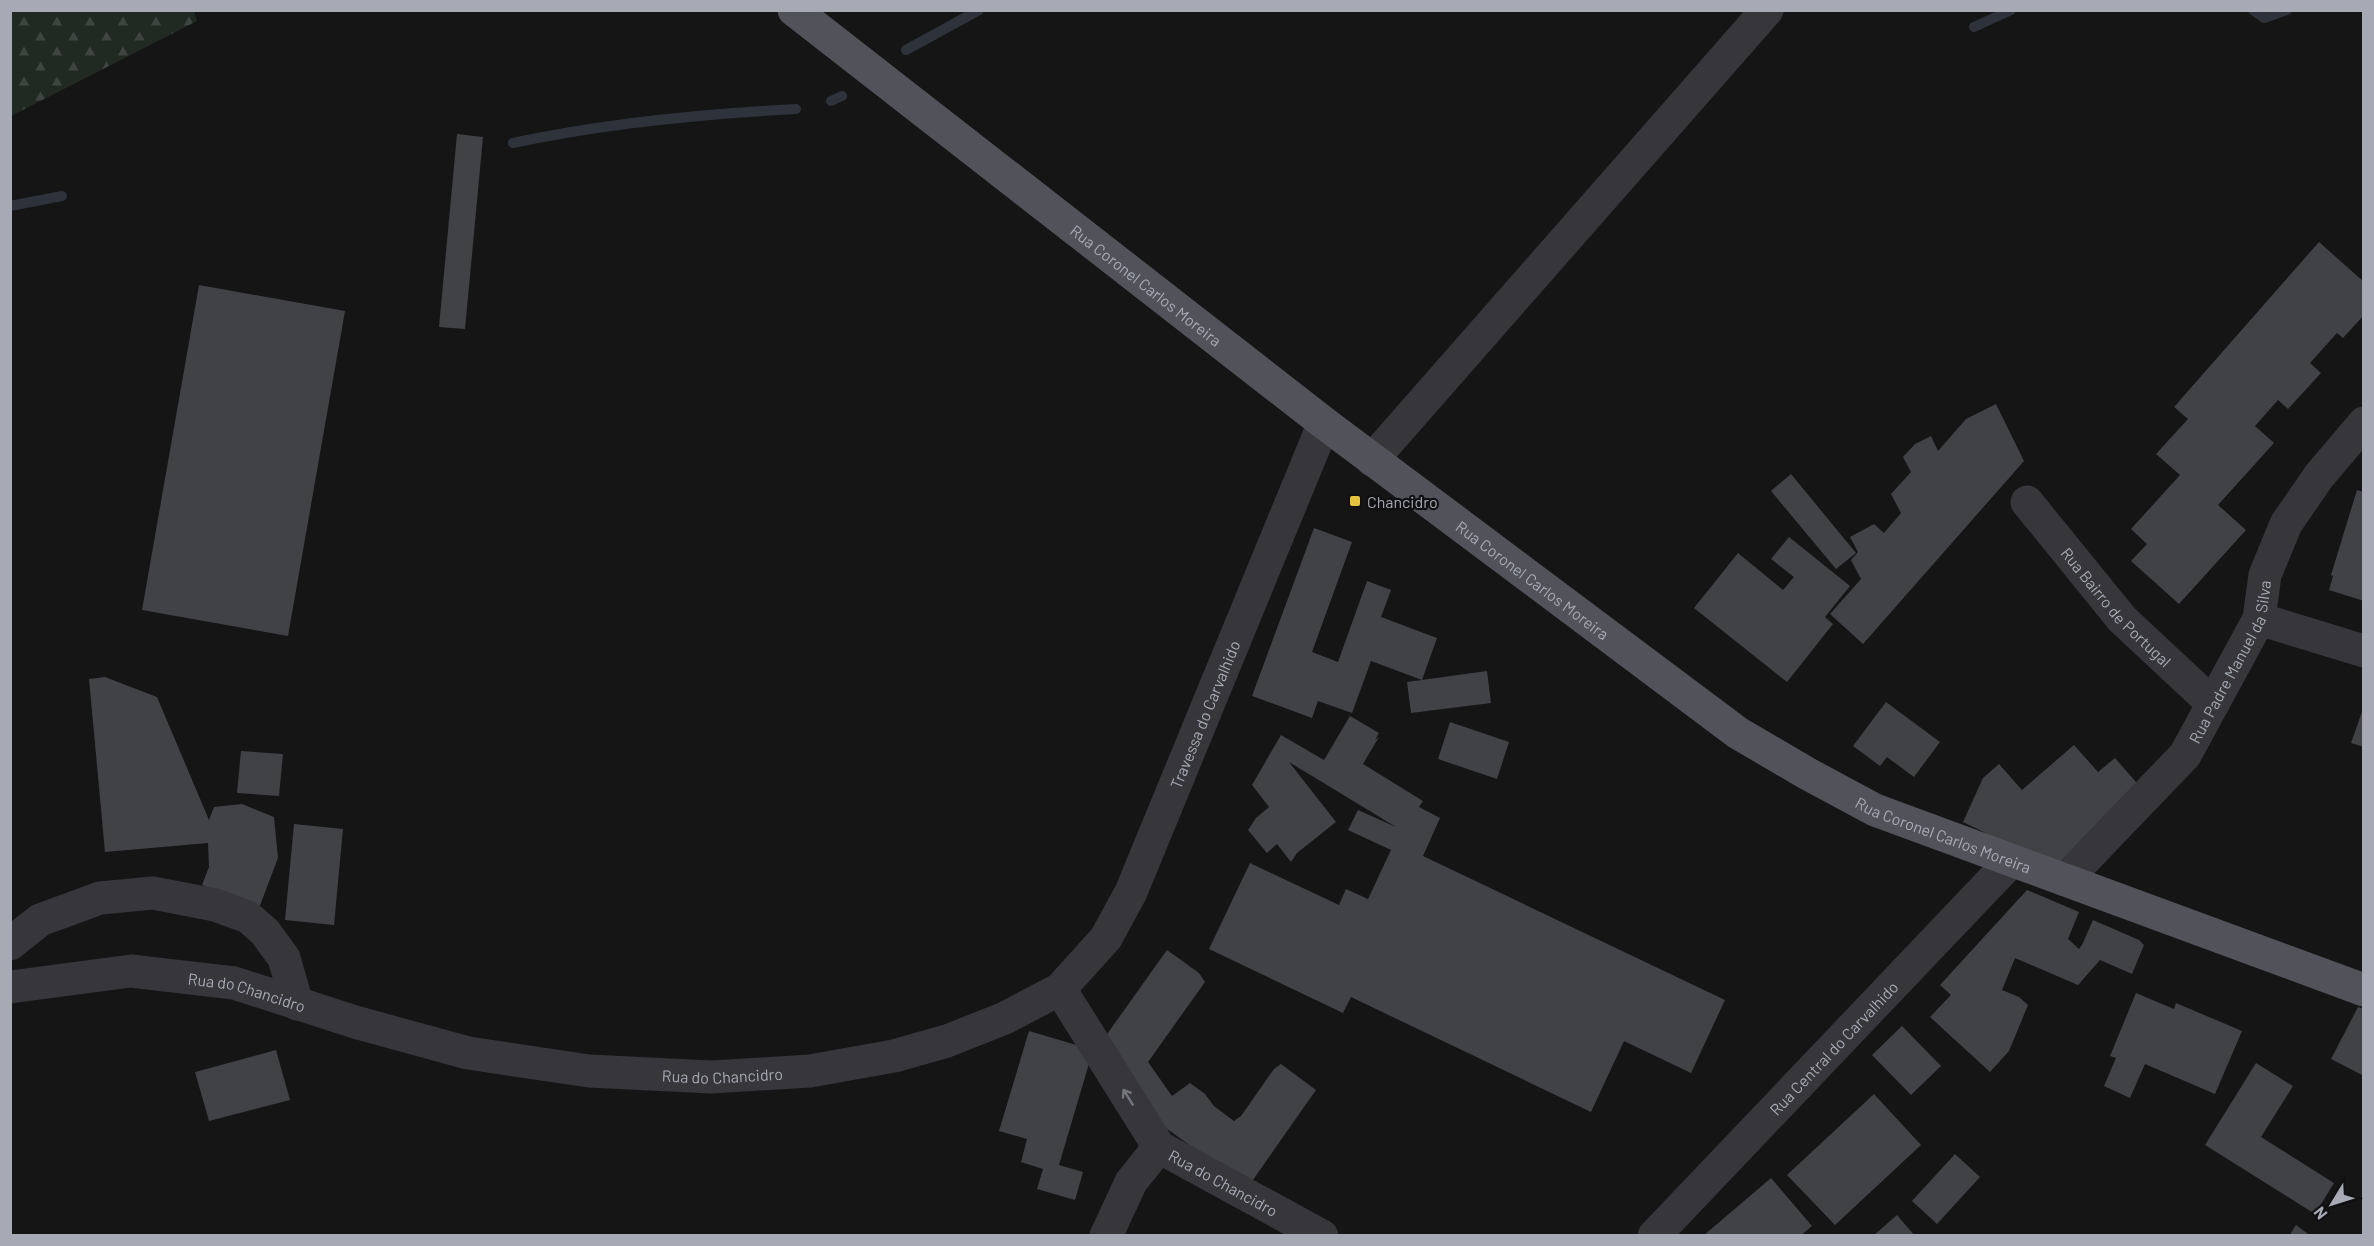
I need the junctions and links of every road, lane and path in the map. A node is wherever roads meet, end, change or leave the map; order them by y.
1 (794, 10) edge
2 (1767, 10) edge
3 (1324, 423) junction
4 (2364, 423) edge
5 (1372, 460) junction
6 (2027, 502) dead end
7 (2259, 619) junction
8 (2364, 651) edge
9 (2213, 704) junction
10 (2011, 861) junction
11 (2065, 880) junction
12 (10, 944) edge
13 (10, 987) edge
14 (1060, 989) junction
15 (2364, 990) edge
16 (297, 1004) junction
17 (1159, 1147) junction
18 (1106, 1236) edge
19 (1322, 1236) edge
20 (1654, 1236) edge

1 - 3 main road, Rua Coronel Carlos Moreira
2 - 5 street
3 - 5 main road, Rua Coronel Carlos Moreira
3 - 14 street, Travessa do Carvalhido
4 - 7 street, Rua Padre Manuel da Silva
5 - 10 main road, Rua Coronel Carlos Moreira
6 - 9 street, Rua Bairro de Portugal
7 - 8 street
7 - 9 street, Rua Padre Manuel da Silva
9 - 11 street, Rua Padre Manuel da Silva
10 - 11 main road, Rua Coronel Carlos Moreira
10 - 20 street, Rua Central do Carvalhido
11 - 15 main road, Rua Coronel Carlos Moreira
12 - 16 street
13 - 16 street, Rua do Chancidro
14 - 16 street, Rua do Chancidro
17 -> 14 street, Rua do Chancidro
17 - 18 street
17 - 19 street, Rua do Chancidro

